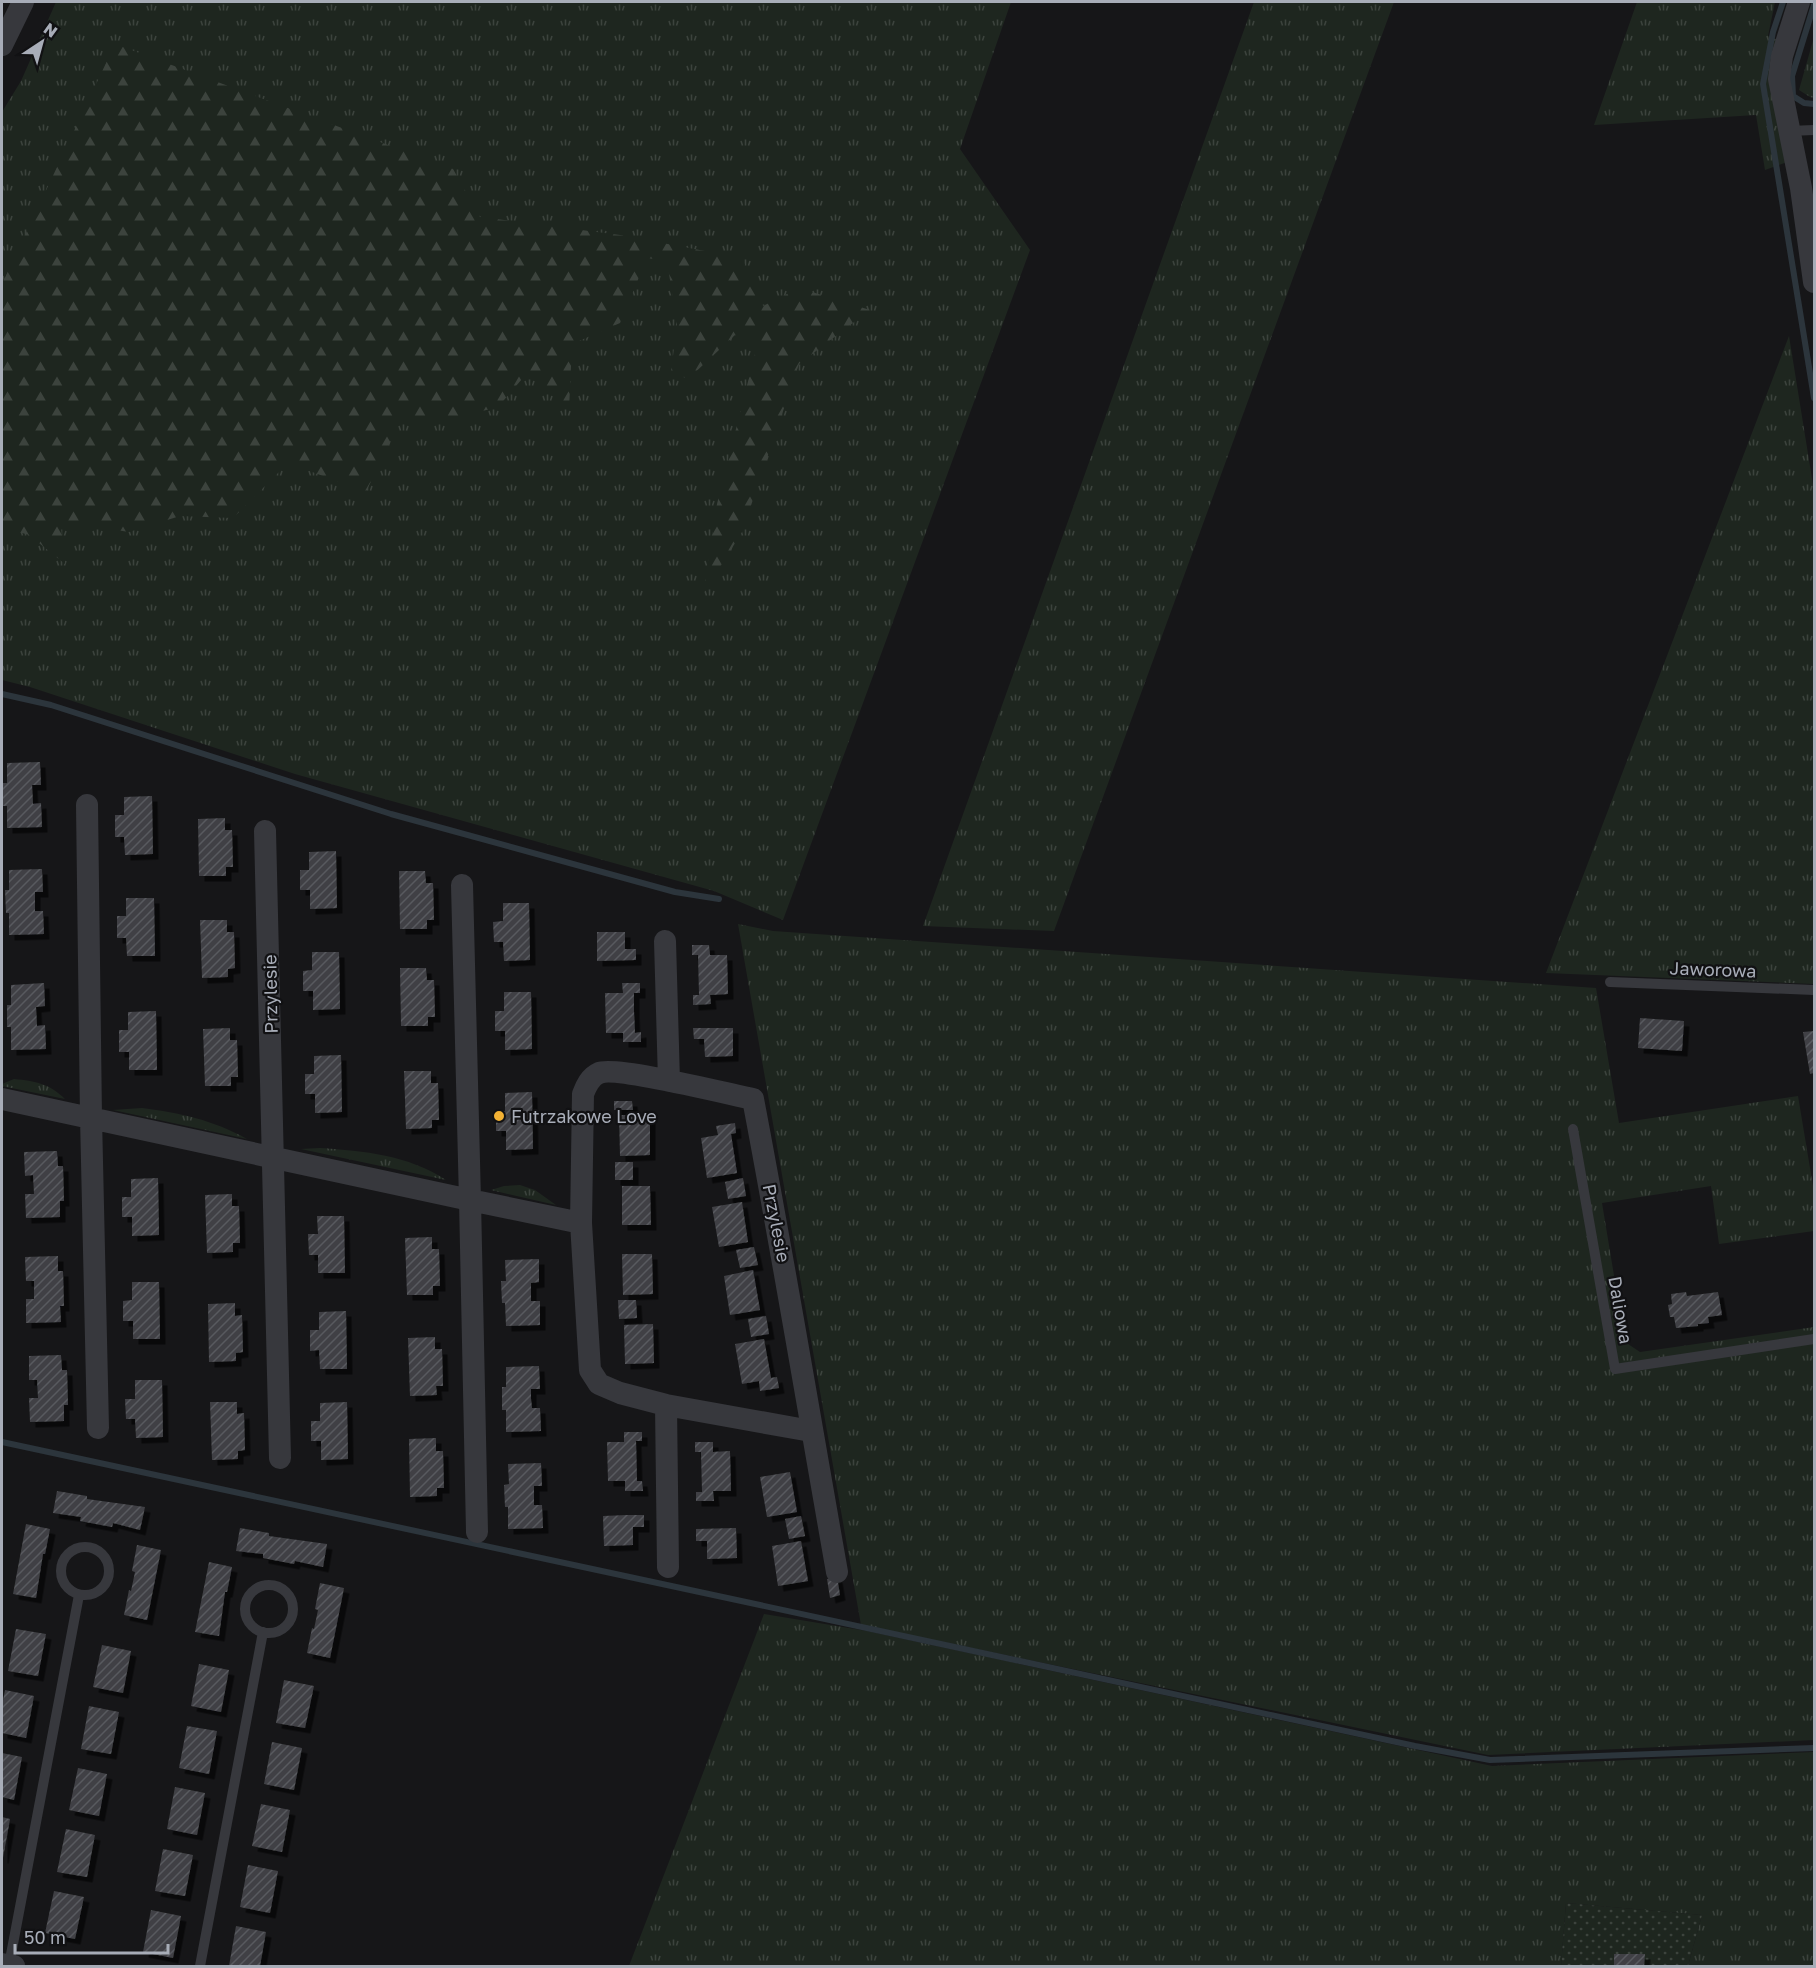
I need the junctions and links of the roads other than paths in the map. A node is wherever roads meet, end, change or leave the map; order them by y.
1 (23, 2) edge
2 (1799, 2) edge
3 (2, 45) edge
4 (1815, 130) edge
5 (1788, 131) junction
6 (1815, 282) edge
7 (87, 805) dead end
8 (266, 831) dead end
9 (462, 885) dead end
10 (665, 941) dead end
11 (1610, 982) dead end
12 (1815, 990) edge
13 (669, 1081) junction
14 (2, 1099) edge
15 (91, 1117) junction
16 (1573, 1129) dead end
17 (274, 1158) junction
18 (470, 1200) junction
19 (581, 1223) junction
20 (1815, 1339) edge
21 (666, 1405) junction
22 (98, 1428) dead end
23 (811, 1431) junction
24 (280, 1458) dead end
25 (477, 1532) dead end
26 (668, 1567) dead end
27 (837, 1572) dead end
28 (79, 1594) junction
29 (263, 1632) junction
30 (8, 1965) edge
31 (200, 1966) edge

1 - 3 street
2 - 5 street
4 - 5 lane
5 - 6 street
7 - 15 street
8 - 17 street, Przylesie
9 - 18 street
10 - 13 street
11 - 12 lane, Jaworowa
13 - 19 street, Przylesie
13 - 23 street, Przylesie
14 - 15 street
15 - 17 street
15 - 22 street
16 - 20 lane, Daliowa
17 - 18 street
17 - 24 street, Przylesie
18 - 19 street
18 - 25 street
19 - 21 street, Przylesie
21 - 23 street, Przylesie
21 - 26 street
23 - 27 street, Przylesie
28 - 28 lane
28 - 30 lane
29 - 29 lane
29 - 31 lane

